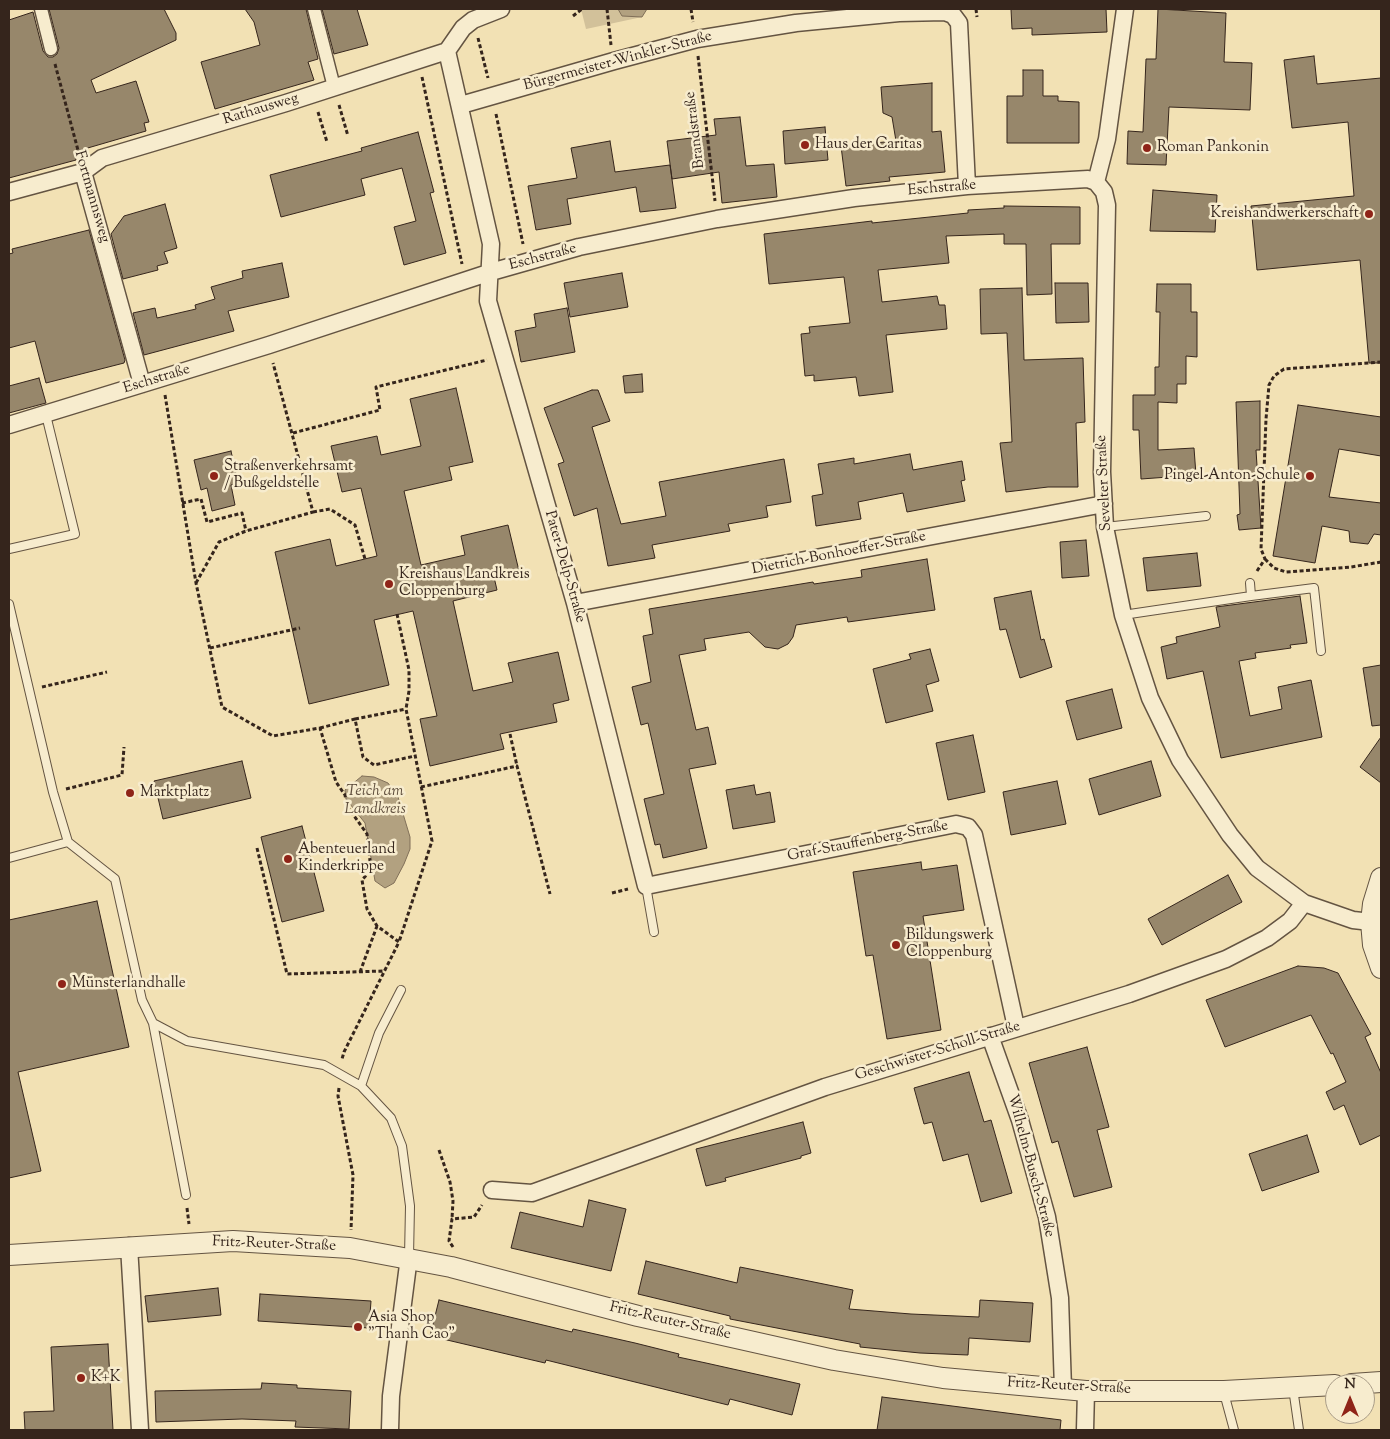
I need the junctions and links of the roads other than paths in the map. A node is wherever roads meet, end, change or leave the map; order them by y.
1 (41, 9) edge
2 (314, 9) edge
3 (501, 9) edge
4 (1125, 9) edge
5 (954, 12) edge
6 (51, 49) road end
7 (447, 51) junction
8 (334, 87) junction
9 (461, 105) junction
10 (83, 172) junction
11 (1096, 182) junction
12 (967, 186) junction
13 (9, 192) edge
14 (490, 272) junction
15 (142, 384) junction
16 (46, 415) junction
17 (9, 425) edge
18 (1104, 504) junction
19 (1206, 516) dead end
20 (1105, 527) junction
21 (9, 549) edge
22 (1250, 582) road end
23 (1251, 596) junction
24 (575, 603) junction
25 (9, 604) edge
26 (1123, 615) junction
27 (1321, 651) dead end
28 (68, 842) junction
29 (9, 858) edge
30 (1381, 878) edge
31 (646, 886) junction
32 (1304, 903) junction
33 (1371, 922) junction
34 (654, 932) dead end
35 (1381, 968) edge
36 (401, 990) dead end
37 (153, 1023) junction
38 (1016, 1027) junction
39 (990, 1036) junction
40 (361, 1086) junction
41 (492, 1190) road end
42 (186, 1195) road end
43 (129, 1246) junction
44 (9, 1256) edge
45 (409, 1258) junction
46 (1325, 1385) edge
47 (1293, 1387) junction
48 (1063, 1389) junction
49 (1086, 1391) junction
50 (1224, 1391) junction
51 (140, 1430) edge
52 (390, 1430) edge
53 (1085, 1430) edge
54 (1234, 1430) edge
55 (1299, 1430) edge

1 - 6 street
2 - 8 street
3 - 7 street
4 - 11 street
5 - 9 street, Bürgermeister-Winkler-Straße
5 - 12 street, Bürgermeister-Winkler-Straße
7 - 8 street, Rathausweg
7 - 9 street
8 - 10 street, Rathausweg
9 - 14 street
10 - 13 street, Rathausweg
10 - 15 street, Fortmannsweg
11 - 12 street, Eschstraße
11 - 18 street, Sevelter Straße
12 - 14 street, Eschstraße
14 - 15 street, Eschstraße
14 - 24 street, Pater-Delp-Straße
15 - 16 street, Eschstraße
16 - 17 street, Eschstraße
16 - 21 lane
18 - 20 street, Sevelter Straße
18 - 24 street, Dietrich-Bonhoeffer-Straße
19 - 20 lane
20 - 26 street, Sevelter Straße
22 - 23 lane
23 - 26 lane
23 - 27 lane
24 - 31 street, Pater-Delp-Straße
25 - 28 lane
26 - 32 street, Sevelter Straße
28 - 29 lane
28 - 37 lane
30 - 33 street
31 - 34 lane
31 - 38 street, Graf-Stauffenberg-Straße
32 - 33 street
32 - 38 street, Geschwister-Scholl-Straße
33 - 35 street
36 - 40 lane
37 - 40 lane
37 - 42 lane
38 - 39 street, Geschwister-Scholl-Straße
39 - 41 street, Geschwister-Scholl-Straße
39 - 48 street, Wilhelm-Busch-Straße
40 - 45 lane
43 - 44 street, Fritz-Reuter-Straße
43 - 45 street, Fritz-Reuter-Straße
43 - 51 street
45 - 48 street, Fritz-Reuter-Straße
45 - 52 street
46 - 47 street, Fritz-Reuter-Straße
47 - 50 street, Fritz-Reuter-Straße
47 - 55 lane
48 - 49 street, Fritz-Reuter-Straße
49 - 50 street, Fritz-Reuter-Straße
49 - 53 street
50 - 54 lane

